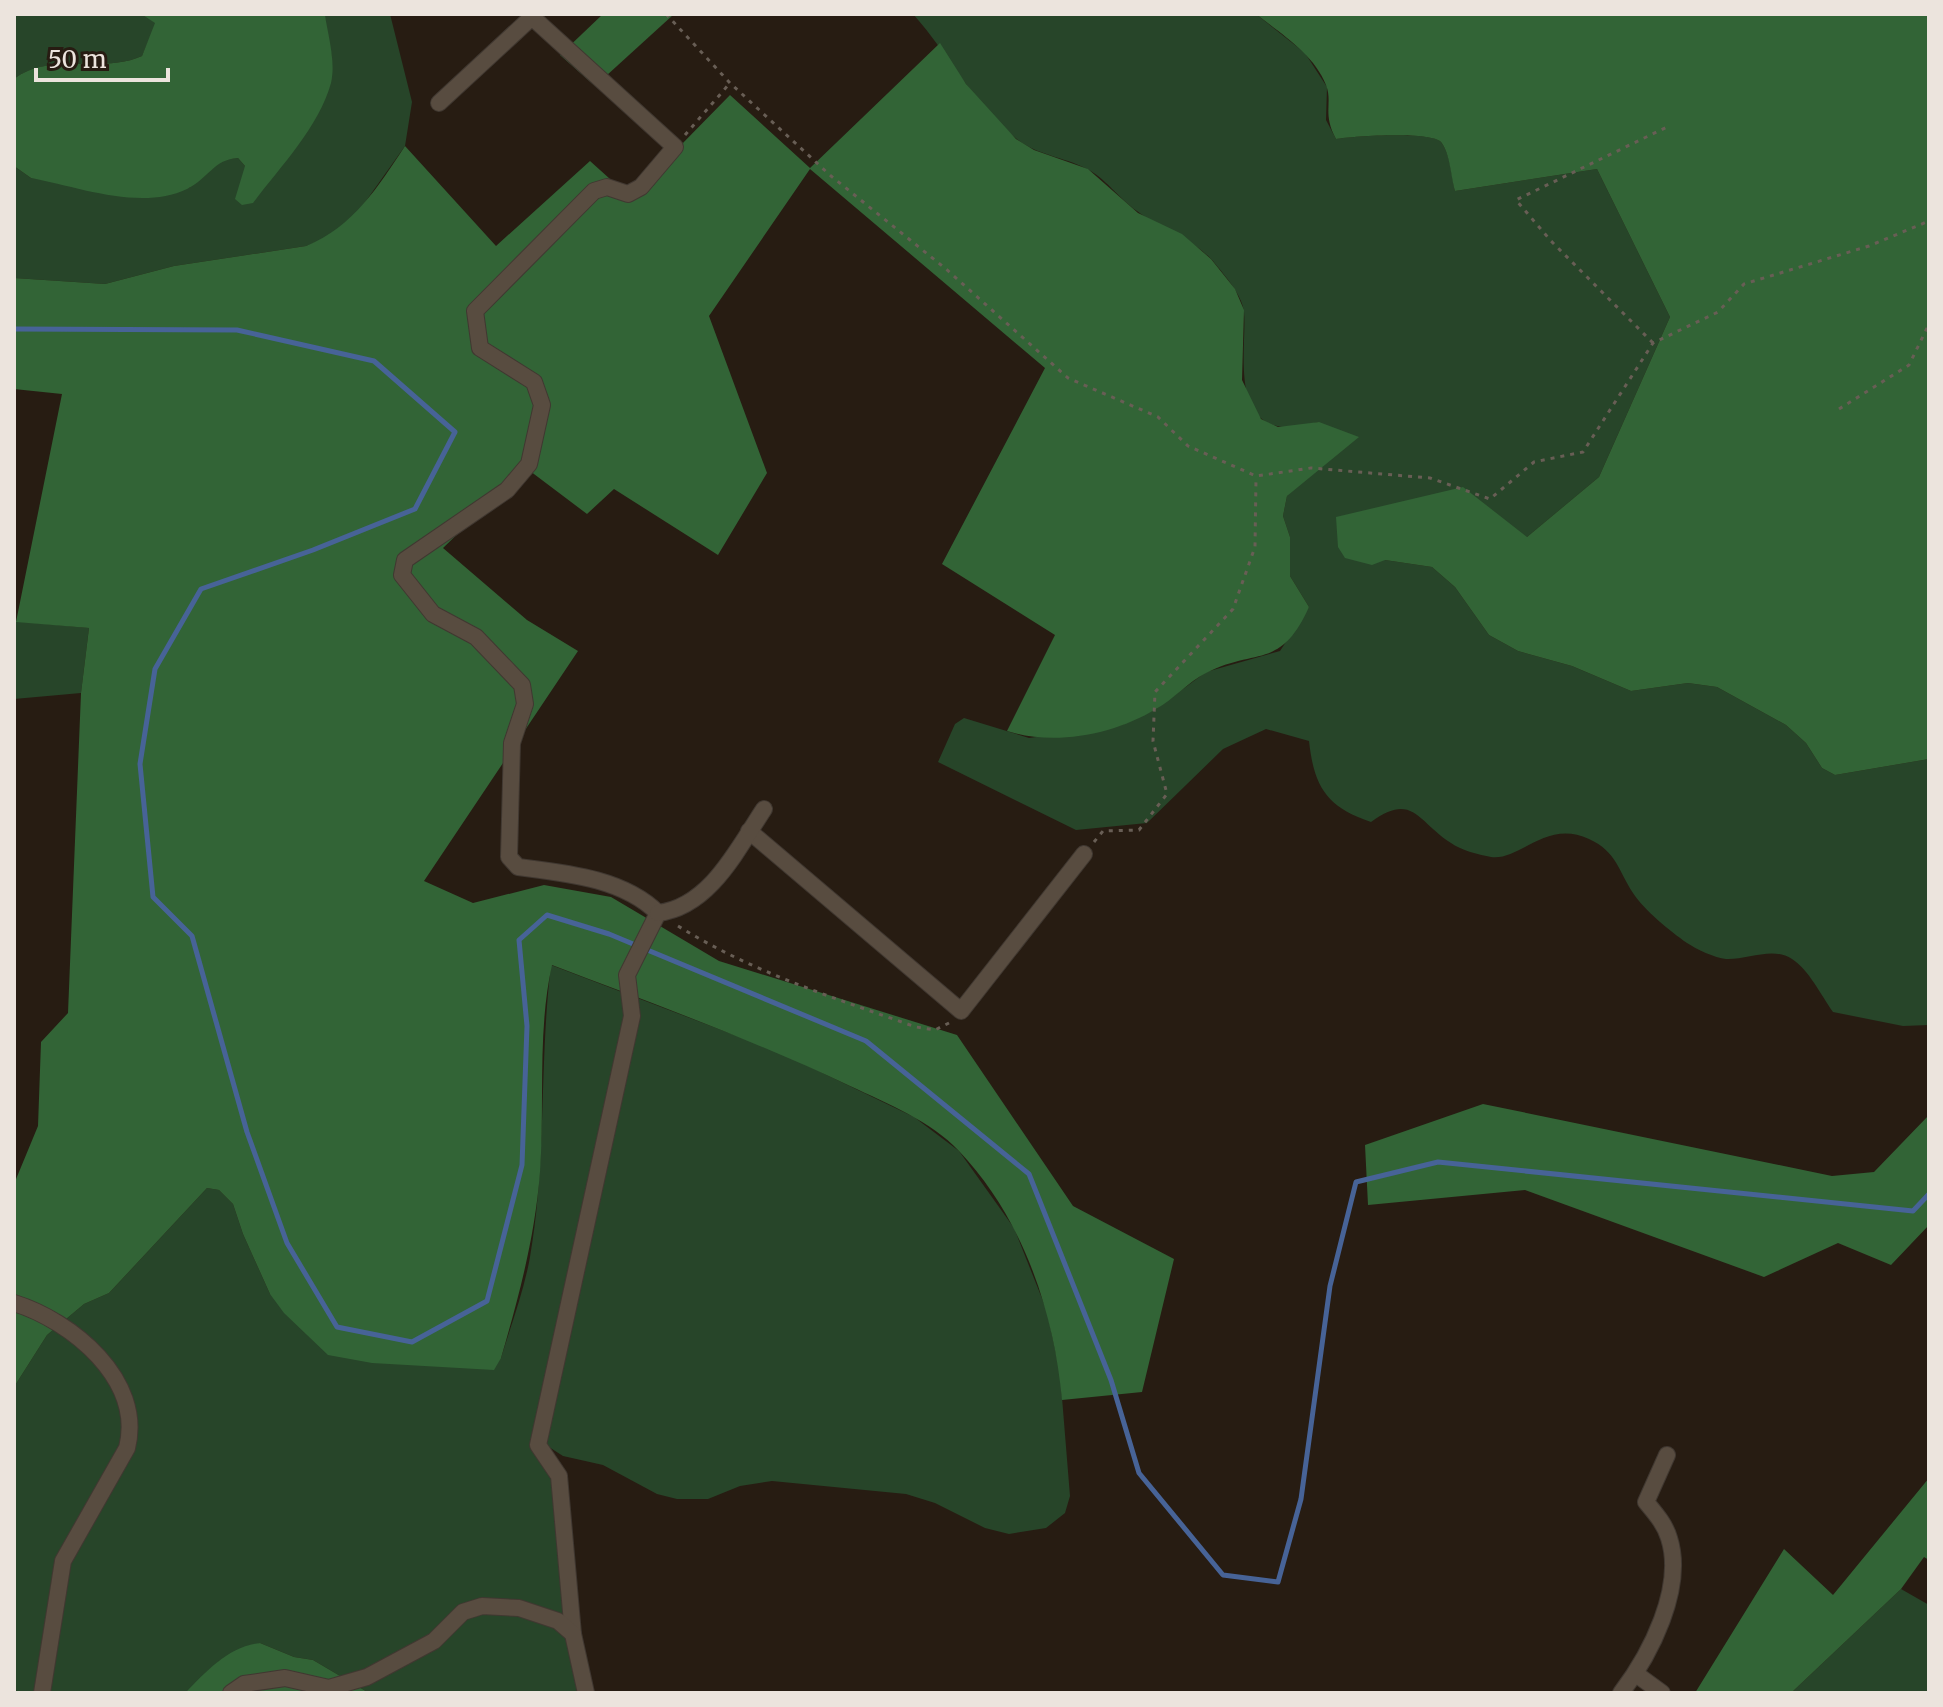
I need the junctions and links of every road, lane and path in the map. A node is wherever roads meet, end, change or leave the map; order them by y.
1 (666, 14) edge
2 (730, 83) junction
3 (439, 103) dead end
4 (1669, 126) dead end
5 (675, 147) junction
6 (1929, 221) edge
7 (1929, 324) edge
8 (1653, 343) junction
9 (1839, 409) dead end
10 (1256, 476) junction
11 (764, 809) dead end
12 (749, 831) junction
13 (1084, 854) joint
14 (655, 916) junction
15 (961, 1011) junction
16 (14, 1303) edge
17 (1667, 1455) dead end
18 (573, 1634) junction
19 (1636, 1674) junction
20 (42, 1693) edge
21 (231, 1693) edge
22 (586, 1693) edge
23 (1621, 1693) edge
24 (1662, 1693) edge

1 - 2 path
2 - 5 path
2 - 10 path
3 - 5 street
4 - 8 path
5 - 14 street
6 - 8 path
7 - 9 path
8 - 10 path
10 - 13 path
11 - 12 street
12 - 14 street
12 - 15 street
13 - 15 street
14 - 15 path
14 - 18 street
16 - 20 street
17 - 19 street
18 - 21 street
18 - 22 street
19 - 23 street
19 - 24 street

